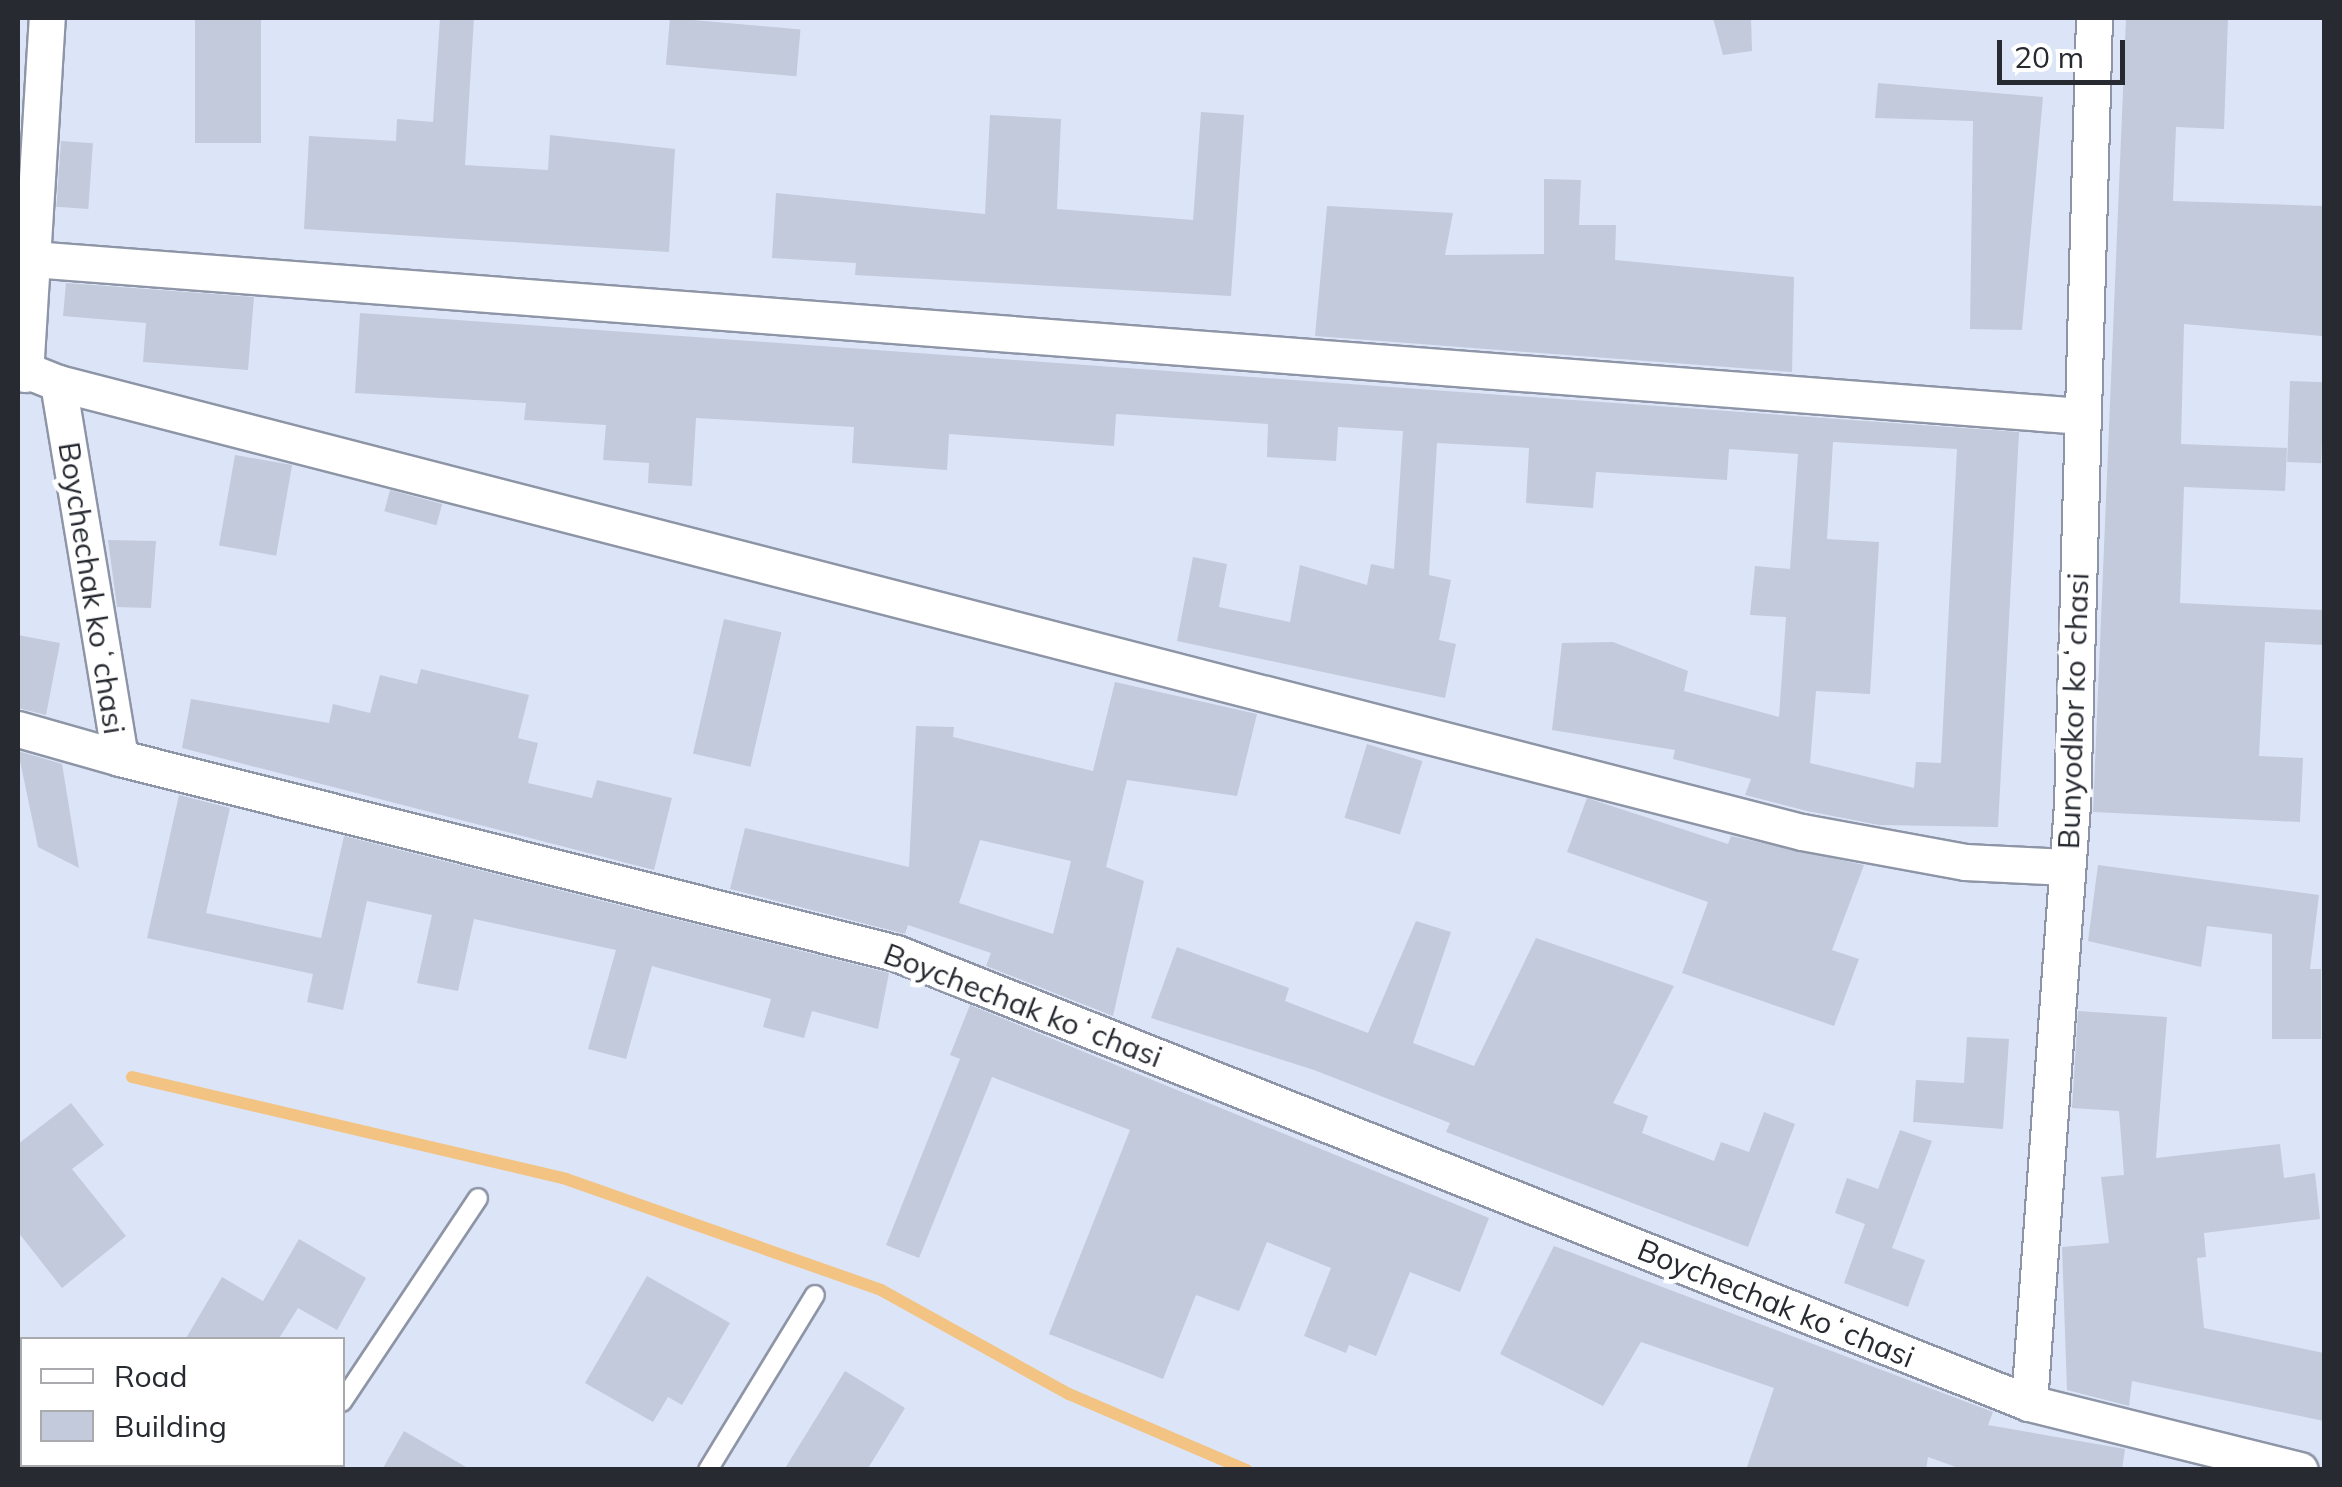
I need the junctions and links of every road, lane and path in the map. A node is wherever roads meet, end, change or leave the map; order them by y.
1 (47, 18) edge
2 (2094, 18) edge
3 (32, 259) junction
4 (34, 375) edge
5 (2082, 416) junction
6 (18, 729) edge
7 (120, 758) junction
8 (2067, 867) junction
9 (478, 1198) dead end
10 (815, 1295) dead end
11 (345, 1398) edge
12 (2029, 1403) junction
13 (708, 1470) edge
14 (2300, 1470) edge

1 - 3 street, Boychechak koʻchasi
2 - 5 street, Bunyodkor koʻchasi
3 - 4 street, Boychechak koʻchasi
3 - 5 street
4 - 7 street, Boychechak koʻchasi
4 - 8 street
5 - 8 street, Bunyodkor koʻchasi
6 - 7 street
7 - 12 street, Boychechak koʻchasi
8 - 12 street, Bunyodkor koʻchasi
9 - 11 lane
10 - 13 lane
12 - 14 street, Boychechak koʻchasi

